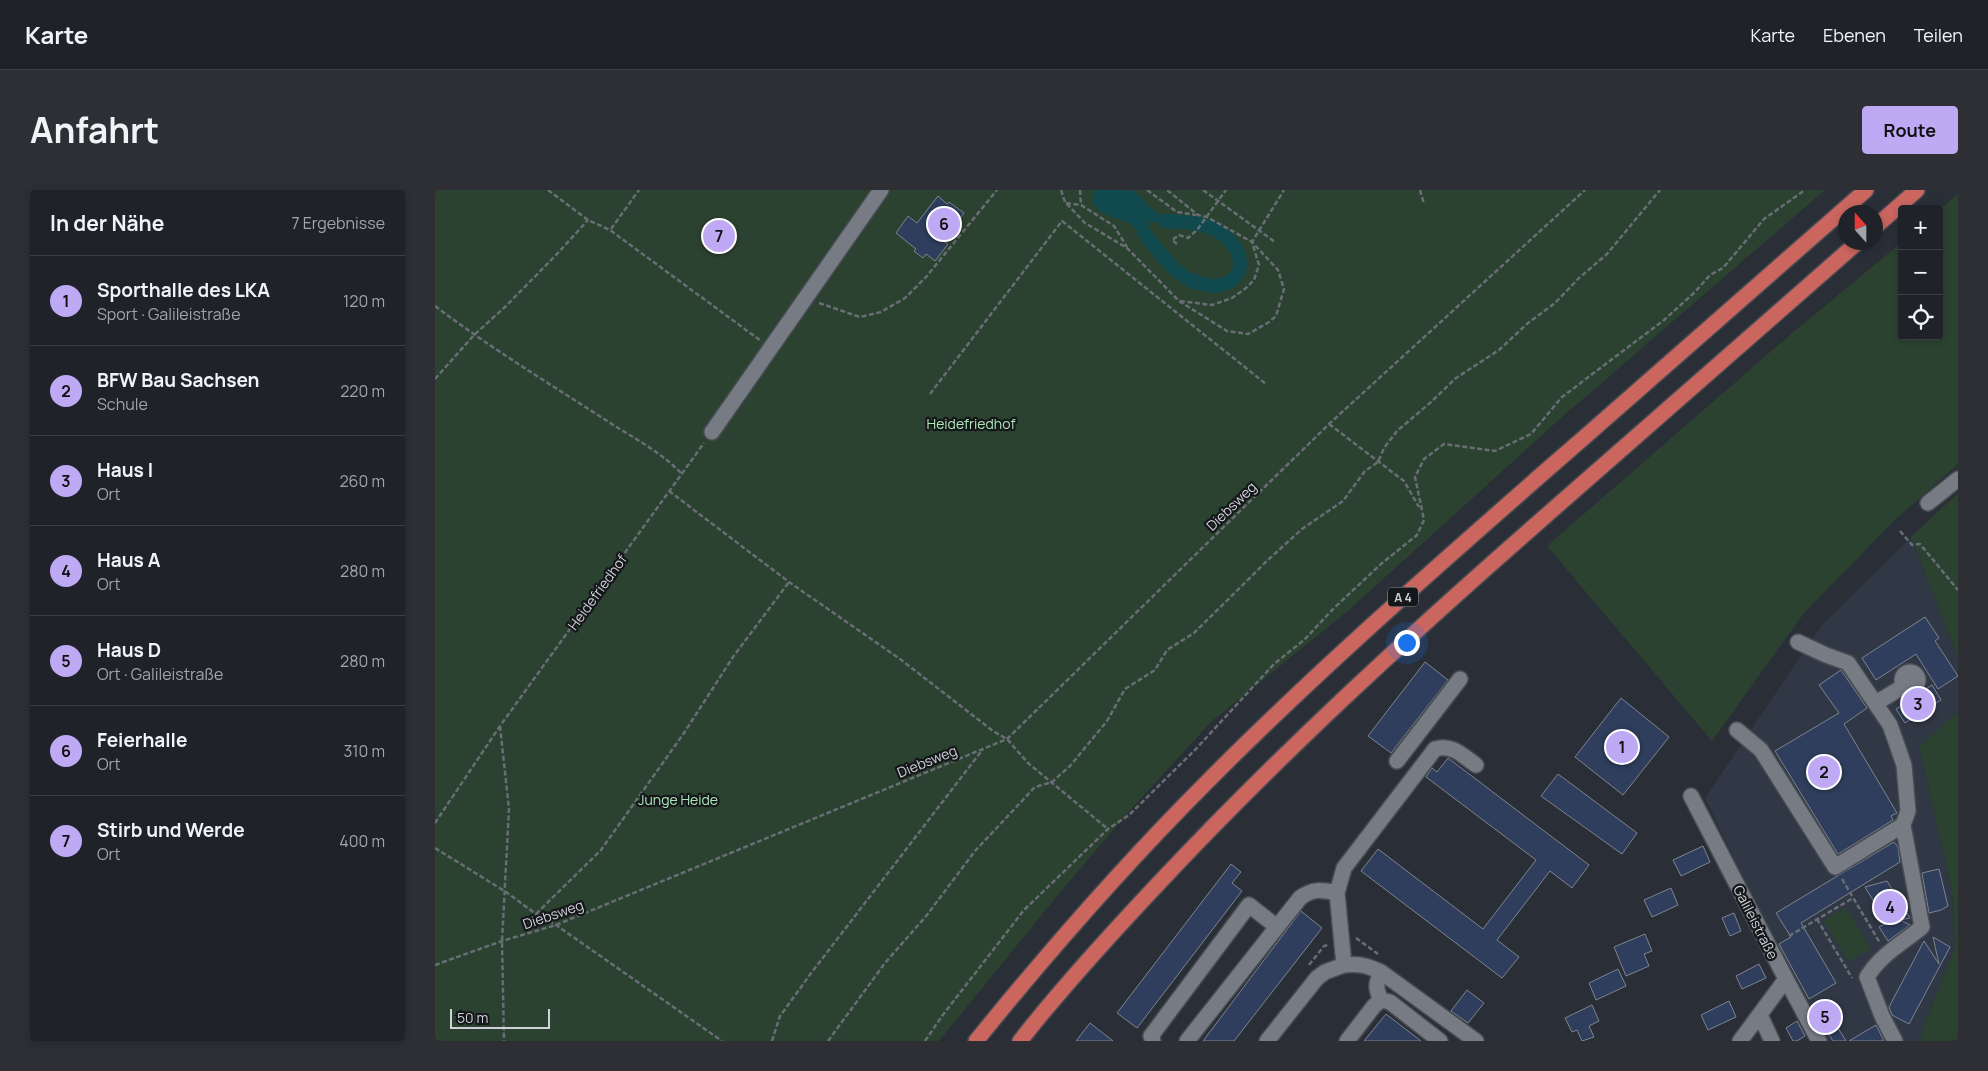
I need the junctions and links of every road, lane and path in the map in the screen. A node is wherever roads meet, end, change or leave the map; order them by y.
1 (549, 190) edge
2 (639, 190) edge
3 (881, 190) edge
4 (997, 190) edge
5 (1061, 190) edge
6 (1080, 190) edge
7 (1147, 190) edge
8 (1167, 190) edge
9 (1203, 190) edge
10 (1226, 190) edge
11 (1284, 190) edge
12 (1420, 190) edge
13 (1585, 190) edge
14 (1660, 190) edge
15 (1805, 190) edge
16 (1866, 190) edge
17 (1917, 190) edge
18 (1219, 201) junction
19 (1065, 202) junction
20 (1424, 204) dead end
21 (1081, 205) junction
22 (1198, 215) junction
23 (1207, 217) junction
24 (588, 220) junction
25 (1883, 220) edge
26 (610, 230) junction
27 (1259, 230) junction
28 (1252, 242) junction
29 (1275, 242) dead end
30 (1177, 244) dead end
31 (1127, 248) junction
32 (1848, 250) edge
33 (806, 298) junction
34 (1179, 301) junction
35 (435, 306) edge
36 (474, 335) junction
37 (771, 348) junction
38 (435, 379) edge
39 (1266, 384) dead end
40 (930, 394) dead end
41 (1329, 424) junction
42 (712, 432) joint
43 (1377, 462) junction
44 (682, 474) junction
45 (1958, 479) edge
46 (669, 491) junction
47 (1928, 503) dead end
48 (1420, 508) junction
49 (1900, 531) dead end
50 (789, 582) junction
51 (1958, 590) edge
52 (1799, 642) dead end
53 (1460, 679) dead end
54 (1904, 686) dead end
55 (1876, 703) junction
56 (500, 726) junction
57 (1737, 730) dead end
58 (1007, 739) junction
59 (1411, 743) junction
60 (984, 748) junction
61 (1429, 757) junction
62 (1397, 761) dead end
63 (1476, 765) dead end
64 (1052, 782) junction
65 (1691, 796) dead end
66 (435, 823) edge
67 (1903, 825) junction
68 (1108, 829) junction
69 (435, 848) edge
70 (1835, 867) junction
71 (506, 892) junction
72 (1337, 893) junction
73 (1853, 898) junction
74 (536, 914) junction
75 (1817, 919) junction
76 (556, 925) junction
77 (1277, 927) junction
78 (1789, 936) dead end
79 (502, 941) junction
80 (1886, 953) junction
81 (1344, 965) junction
82 (435, 966) edge
83 (1381, 972) junction
84 (1867, 976) junction
85 (1785, 979) junction
86 (1381, 1000) junction
87 (1760, 1015) junction
88 (504, 1041) edge
89 (722, 1041) edge
90 (772, 1041) edge
91 (828, 1041) edge
92 (925, 1041) edge
93 (976, 1041) edge
94 (1020, 1041) edge
95 (1153, 1041) edge
96 (1187, 1041) edge
97 (1267, 1041) edge
98 (1347, 1041) edge
99 (1440, 1041) edge
100 (1475, 1041) edge
101 (1740, 1041) edge
102 (1772, 1041) edge
103 (1819, 1041) edge
104 (1895, 1041) edge

1 - 24 path
2 - 26 path
3 - 33 street
4 - 33 path
5 - 19 path
6 - 21 path
7 - 22 path
8 - 22 path
9 - 18 path
10 - 18 path
11 - 27 path
12 - 20 path
13 - 41 path, Diebsweg
14 - 43 path
15 - 48 path
16 - 93 highway, A 4
17 - 25 highway
18 - 23 path
18 - 27 path
19 - 21 path
19 - 31 path
21 - 31 path
22 - 23 path
23 - 28 path
23 - 30 path
24 - 26 path
24 - 36 path
26 - 37 path
27 - 28 path
27 - 29 path
28 - 34 path
28 - 34 path
31 - 34 path
32 - 94 highway, A 4
33 - 37 street
35 - 36 path
36 - 38 path
36 - 44 path
37 - 42 street
39 - 40 path
41 - 43 path
41 - 58 path, Diebsweg
42 - 44 path, Heidefriedhof
43 - 48 path
43 - 64 path
44 - 46 path, Heidefriedhof
45 - 47 street
46 - 50 path
46 - 56 path, Heidefriedhof
48 - 68 path
49 - 51 path
50 - 58 path
50 - 74 path
52 - 55 street
53 - 59 street
54 - 55 street
55 - 67 street
56 - 66 path, Heidefriedhof
56 - 71 path
57 - 70 street
58 - 60 path, Diebsweg
58 - 64 path
59 - 61 street
59 - 62 street
60 - 76 path, Diebsweg
60 - 90 path
61 - 63 street
61 - 72 street
64 - 68 path
64 - 91 path
65 - 85 street, Galileistraße
67 - 70 street
67 - 80 street
68 - 92 path
69 - 71 path
70 - 73 path
71 - 74 path
71 - 79 path
72 - 77 street
72 - 81 street
73 - 75 path
73 - 80 path
74 - 76 path
75 - 78 path
75 - 84 path
76 - 79 path, Diebsweg
76 - 89 path
77 - 95 street
77 - 96 street
79 - 82 path, Diebsweg
79 - 88 path
80 - 84 street
81 - 83 street
81 - 97 street
83 - 86 street
83 - 100 street
84 - 104 street
85 - 87 street
85 - 103 street, Galileistraße
86 - 98 street
86 - 99 street
87 - 101 street
87 - 102 street

